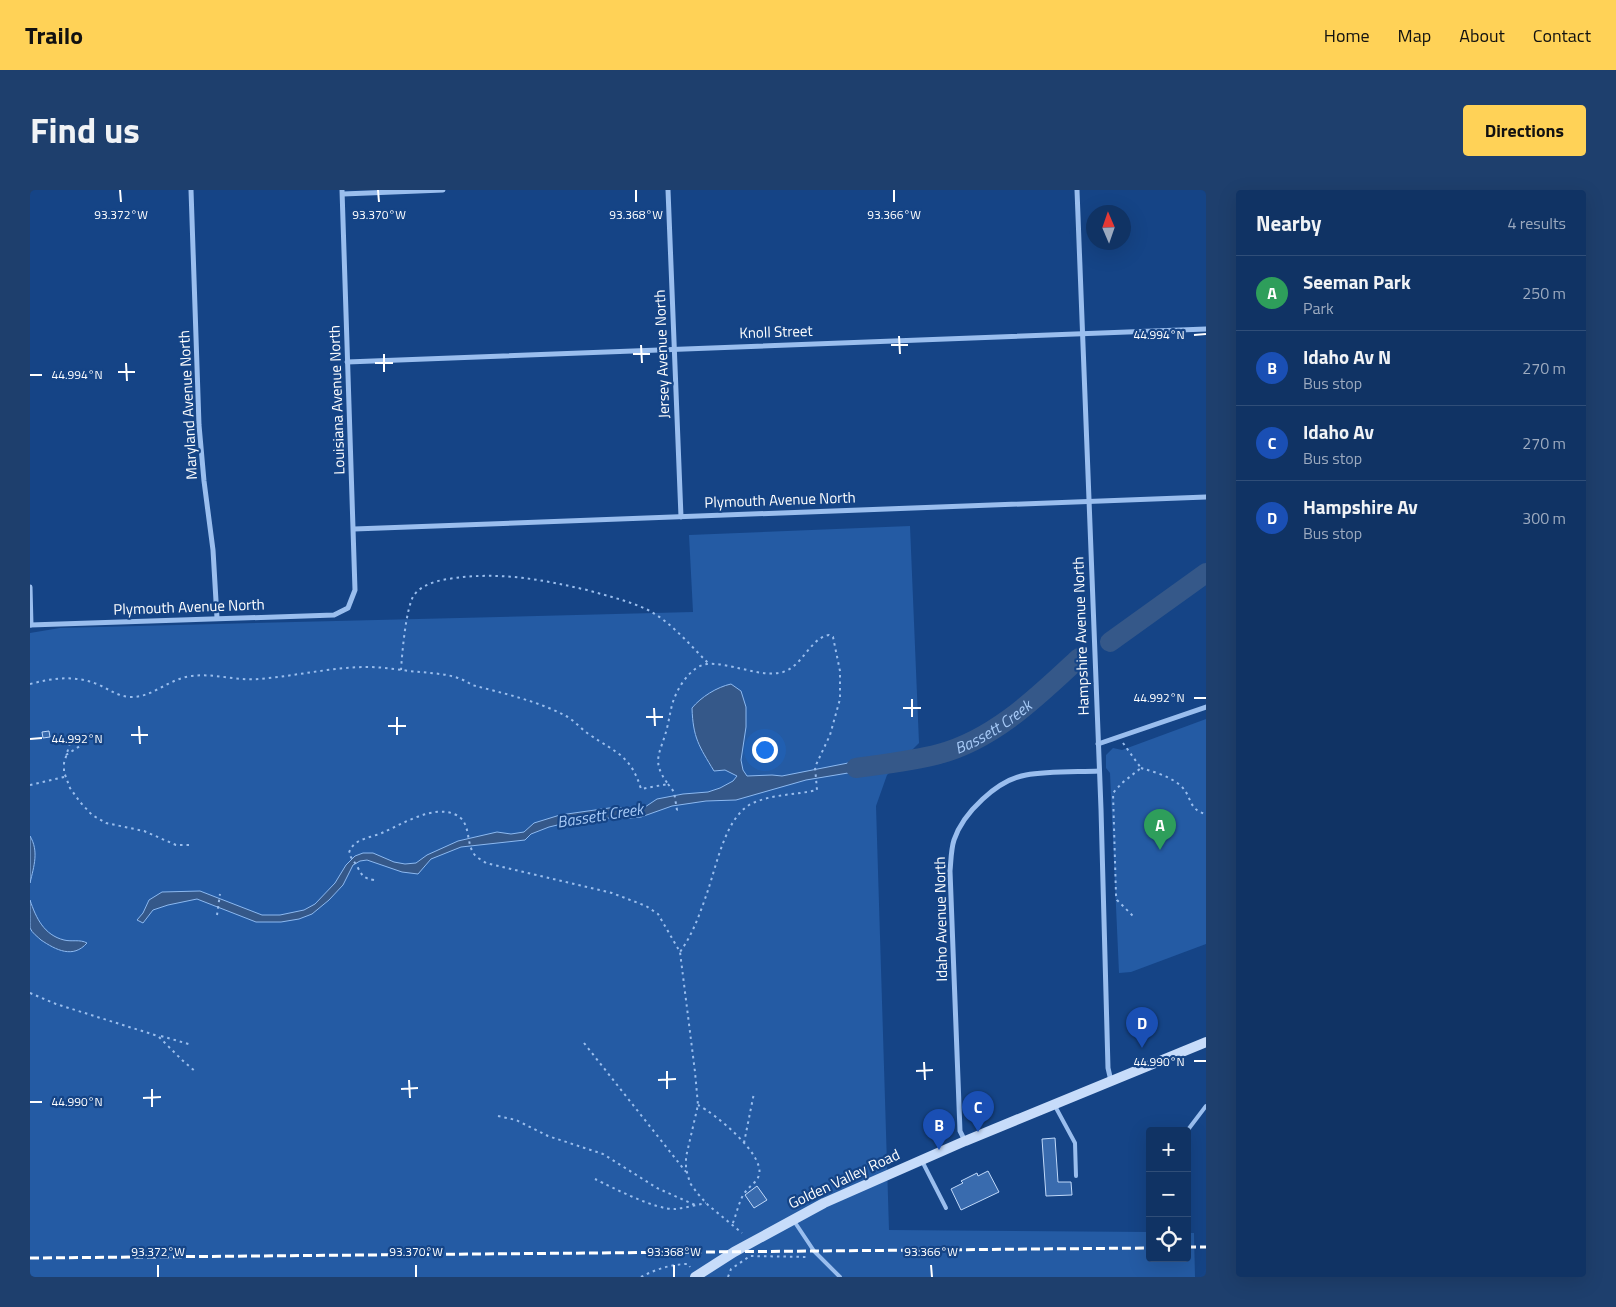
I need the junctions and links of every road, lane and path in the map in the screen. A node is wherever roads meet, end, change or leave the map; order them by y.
1 (191, 190) edge
2 (443, 190) edge
3 (668, 190) edge
4 (1077, 190) edge
5 (342, 192) edge
6 (1206, 329) edge
7 (1082, 333) junction
8 (674, 349) junction
9 (347, 362) junction
10 (1206, 497) edge
11 (1088, 501) junction
12 (681, 517) junction
13 (354, 528) junction
14 (30, 587) edge
15 (348, 608) joint
16 (217, 618) junction
17 (31, 625) edge
18 (708, 664) junction
19 (401, 670) junction
20 (30, 684) edge
21 (1206, 707) edge
22 (1119, 737) junction
23 (1098, 744) junction
24 (66, 755) junction
25 (1140, 768) junction
26 (1099, 771) junction
27 (65, 777) junction
28 (668, 784) junction
29 (30, 785) edge
30 (674, 813) dead end
31 (1206, 814) edge
32 (191, 844) dead end
33 (374, 880) dead end
34 (220, 894) dead end
35 (217, 914) dead end
36 (1135, 918) dead end
37 (680, 952) junction
38 (30, 993) edge
39 (158, 1036) junction
40 (1206, 1042) edge
41 (584, 1043) dead end
42 (192, 1045) dead end
43 (196, 1072) dead end
44 (1111, 1081) junction
45 (754, 1093) dead end
46 (1055, 1105) junction
47 (698, 1106) junction
48 (1206, 1106) edge
49 (498, 1116) dead end
50 (1190, 1127) edge
51 (965, 1141) junction
52 (744, 1142) junction
53 (922, 1160) junction
54 (688, 1174) junction
55 (1076, 1176) dead end
56 (595, 1179) dead end
57 (706, 1203) junction
58 (695, 1205) junction
59 (946, 1208) dead end
60 (792, 1219) junction
61 (732, 1225) junction
62 (742, 1233) dead end
63 (820, 1257) junction
64 (696, 1276) edge
65 (641, 1277) edge
66 (728, 1277) edge
67 (840, 1277) edge

1 - 16 street, Maryland Avenue North
2 - 5 street
3 - 8 street, Jersey Avenue North
4 - 7 street, Hampshire Avenue North
5 - 9 street, Louisiana Avenue North
6 - 7 street, Knoll Street
7 - 8 street, Knoll Street
7 - 11 street, Hampshire Avenue North
8 - 9 street, Knoll Street
8 - 12 street, Jersey Avenue North
9 - 13 street, Louisiana Avenue North
10 - 11 street, Plymouth Avenue North
11 - 12 street, Plymouth Avenue North
11 - 23 street, Hampshire Avenue North
12 - 13 street, Plymouth Avenue North
13 - 15 street, Louisiana Avenue North
14 - 17 street
15 - 16 street, Plymouth Avenue North
16 - 17 street, Plymouth Avenue North
18 - 19 path
18 - 28 path
18 - 37 path
19 - 20 path
19 - 28 path
21 - 22 street
22 - 23 street
22 - 25 path
23 - 26 street, Hampshire Avenue North
24 - 24 path
24 - 27 path
25 - 31 path
25 - 36 path
26 - 44 street, Hampshire Avenue North
26 - 51 street, Idaho Avenue North
27 - 29 path
27 - 32 path
28 - 30 path
33 - 37 path
34 - 35 path
37 - 47 path
38 - 39 path
39 - 42 path
39 - 43 path
40 - 44 street, Golden Valley Road
41 - 54 path
44 - 46 street, Golden Valley Road
45 - 52 path
46 - 51 street, Golden Valley Road
46 - 55 lane
47 - 52 path
47 - 54 path
48 - 50 lane
49 - 58 path
51 - 53 street, Golden Valley Road
52 - 61 path
53 - 59 lane
53 - 60 street, Golden Valley Road
54 - 57 path
56 - 58 path
57 - 58 path
57 - 61 path
60 - 63 lane
60 - 64 street, Golden Valley Road
61 - 62 path
63 - 66 path
63 - 67 lane
64 - 65 path

